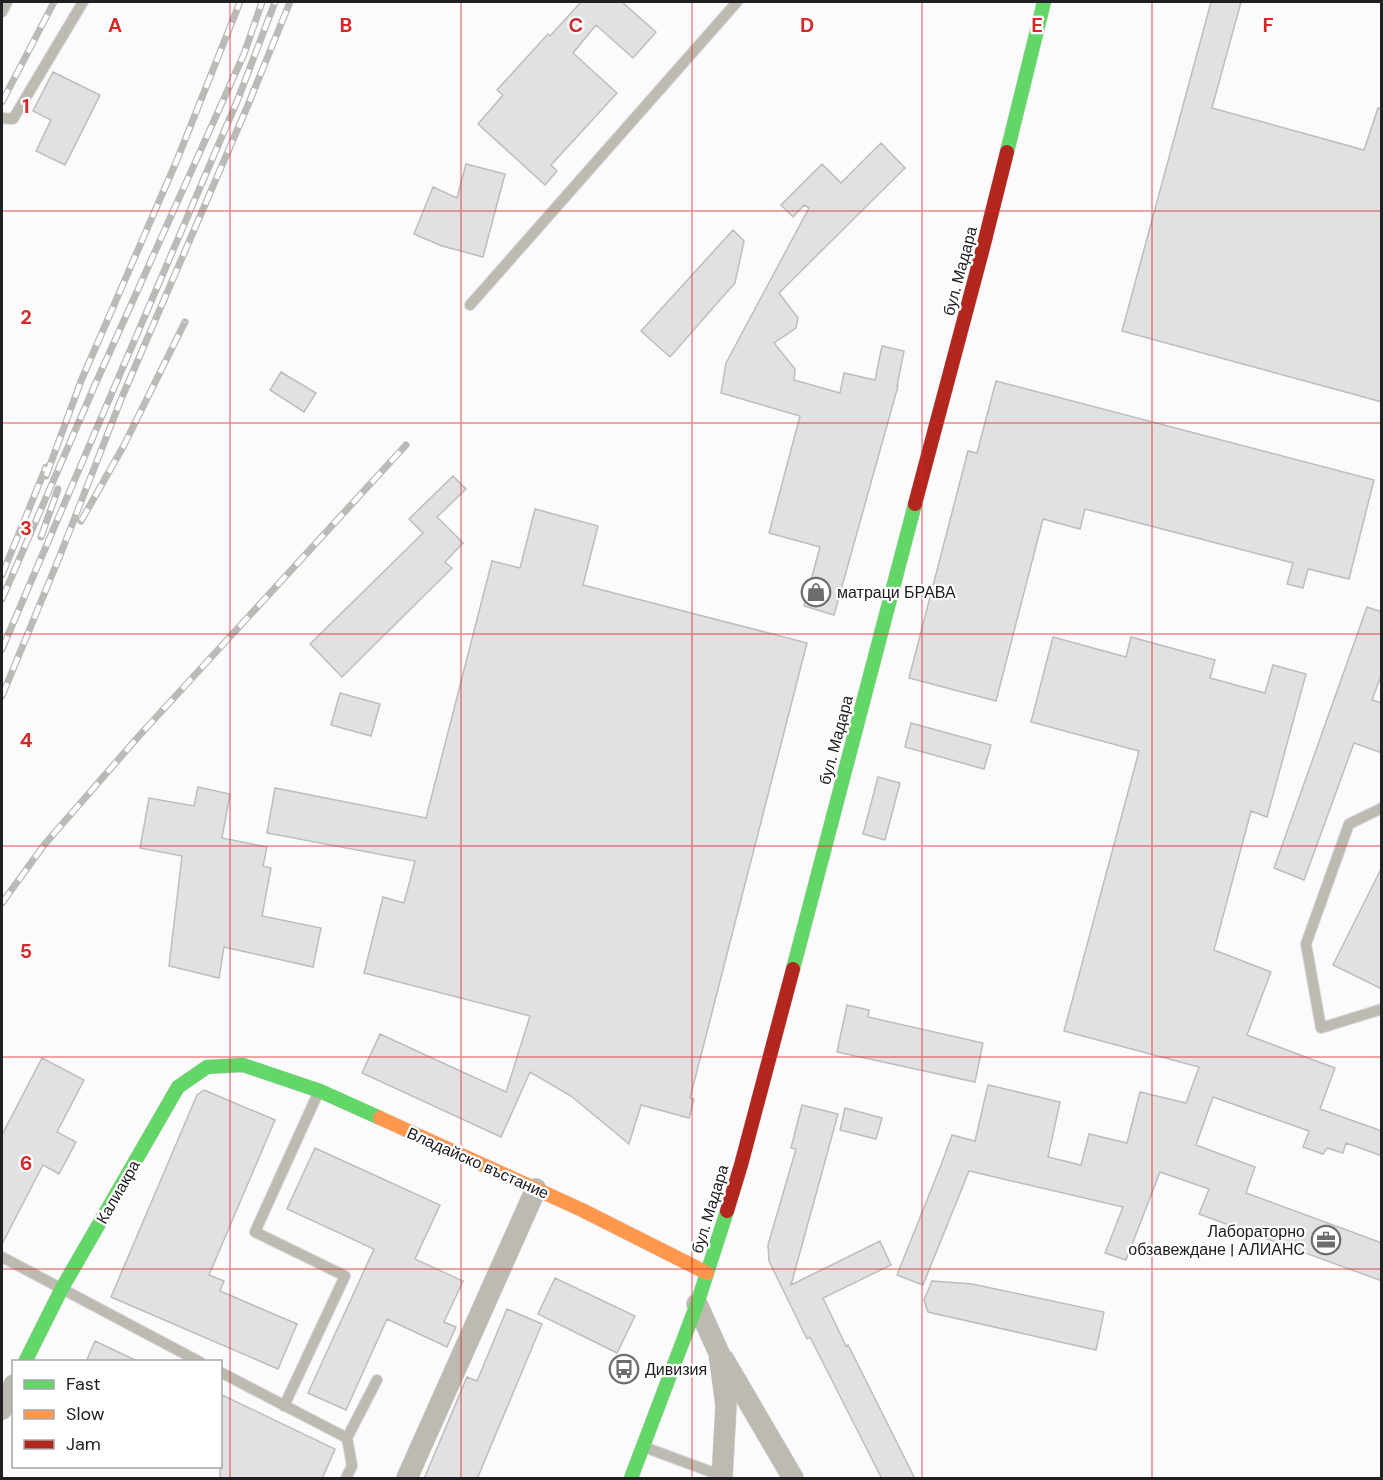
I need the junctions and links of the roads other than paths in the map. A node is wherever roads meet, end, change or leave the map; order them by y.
1 (7, 2) edge
2 (83, 2) edge
3 (737, 2) edge
4 (1044, 2) edge
5 (2, 12) edge
6 (2, 118) edge
7 (470, 305) dead end
8 (1382, 808) edge
9 (1382, 1009) edge
10 (243, 1065) joint
11 (320, 1091) junction
12 (536, 1189) junction
13 (2, 1257) edge
14 (707, 1272) junction
15 (62, 1288) junction
16 (697, 1304) junction
17 (719, 1353) junction
18 (27, 1360) edge
19 (196, 1360) edge
20 (222, 1373) edge
21 (376, 1380) dead end
22 (12, 1389) edge
23 (284, 1406) junction
24 (2, 1409) edge
25 (347, 1438) junction
26 (644, 1447) junction
27 (724, 1477) edge
28 (346, 1479) edge
29 (407, 1479) edge
30 (631, 1479) edge
31 (794, 1479) edge

1 - 5 lane
2 - 6 lane
3 - 7 lane
4 - 14 main road, бул. Мадара
8 - 9 lane
10 - 11 main road, Владайско въстание
10 - 15 main road, Калиакра
11 - 12 main road, Владайско въстание
11 - 23 lane
12 - 14 main road, Владайско въстание
12 - 29 street
13 - 15 lane
14 - 16 main road, бул. Мадара
15 - 18 main road, Калиакра
15 - 19 lane
16 - 17 street
16 - 26 main road, бул. Мадара
17 - 27 street
17 - 31 street
20 - 23 lane
21 - 25 lane
22 - 24 street
23 - 25 lane
25 - 28 lane
26 - 27 lane
26 - 30 main road, бул. Мадара

